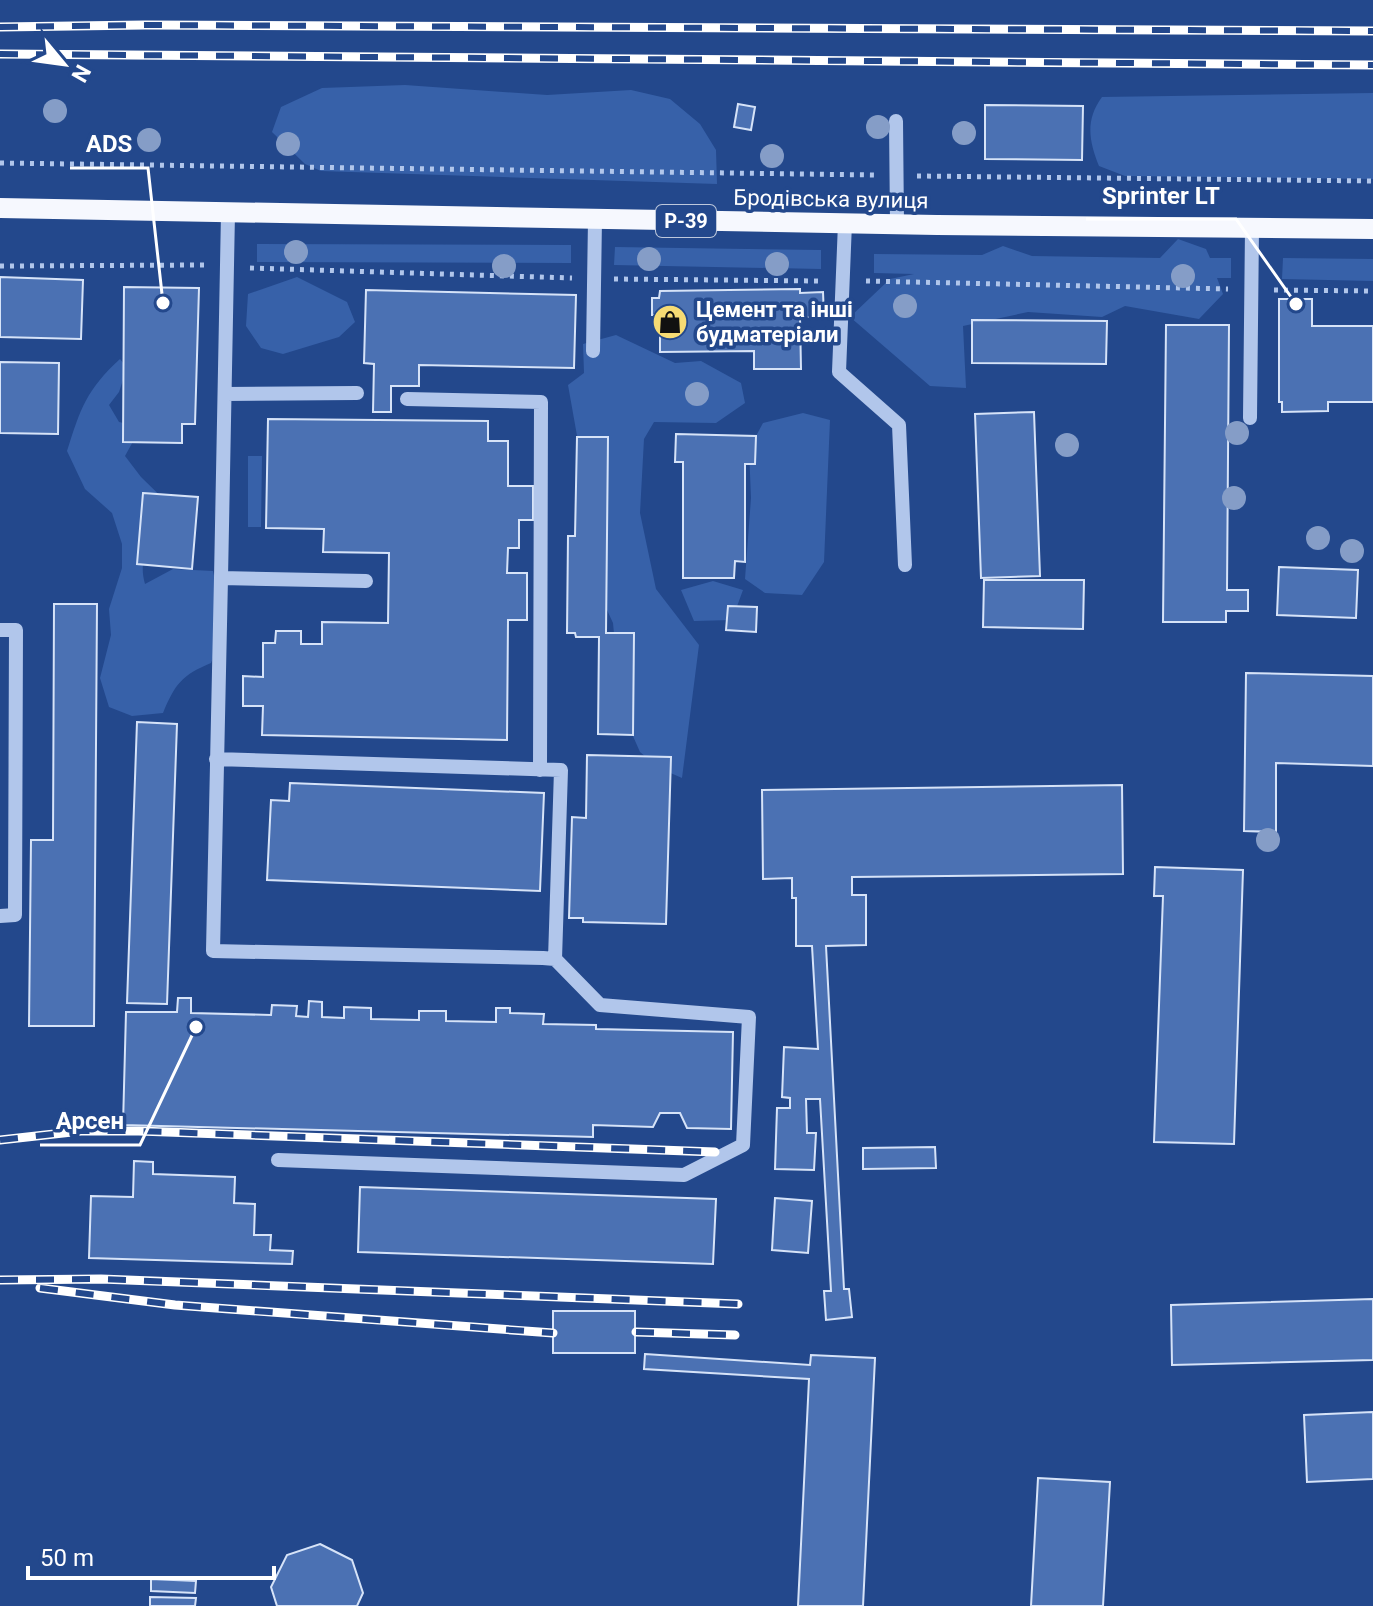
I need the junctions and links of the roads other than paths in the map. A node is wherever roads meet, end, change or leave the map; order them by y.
1 (896, 121) dead end
2 (0, 208) edge
3 (228, 213) junction
4 (595, 219) junction
5 (845, 223) junction
6 (897, 224) junction
7 (1252, 228) junction
8 (1373, 229) edge
9 (593, 351) dead end
10 (357, 393) dead end
11 (225, 394) junction
12 (407, 399) dead end
13 (1250, 418) dead end
14 (905, 565) dead end
15 (221, 578) junction
16 (366, 581) dead end
17 (0, 630) edge
18 (216, 759) junction
19 (540, 770) junction
20 (0, 916) edge
21 (555, 959) junction
22 (278, 1160) dead end

1 - 6 lane
2 - 3 main road, Бродівська вулиця / Р-39
3 - 4 main road, Бродівська вулиця / Р-39
3 - 11 lane
4 - 5 main road, Бродівська вулиця / Р-39
4 - 9 lane
5 - 6 main road, Бродівська вулиця / Р-39
5 - 14 lane
6 - 7 main road, Бродівська вулиця / Р-39
7 - 8 main road, Бродівська вулиця / Р-39
7 - 13 lane
10 - 11 lane
11 - 15 lane
12 - 19 lane
15 - 16 lane
15 - 18 lane
17 - 20 lane
18 - 19 lane
18 - 21 lane
19 - 21 lane
21 - 22 lane

